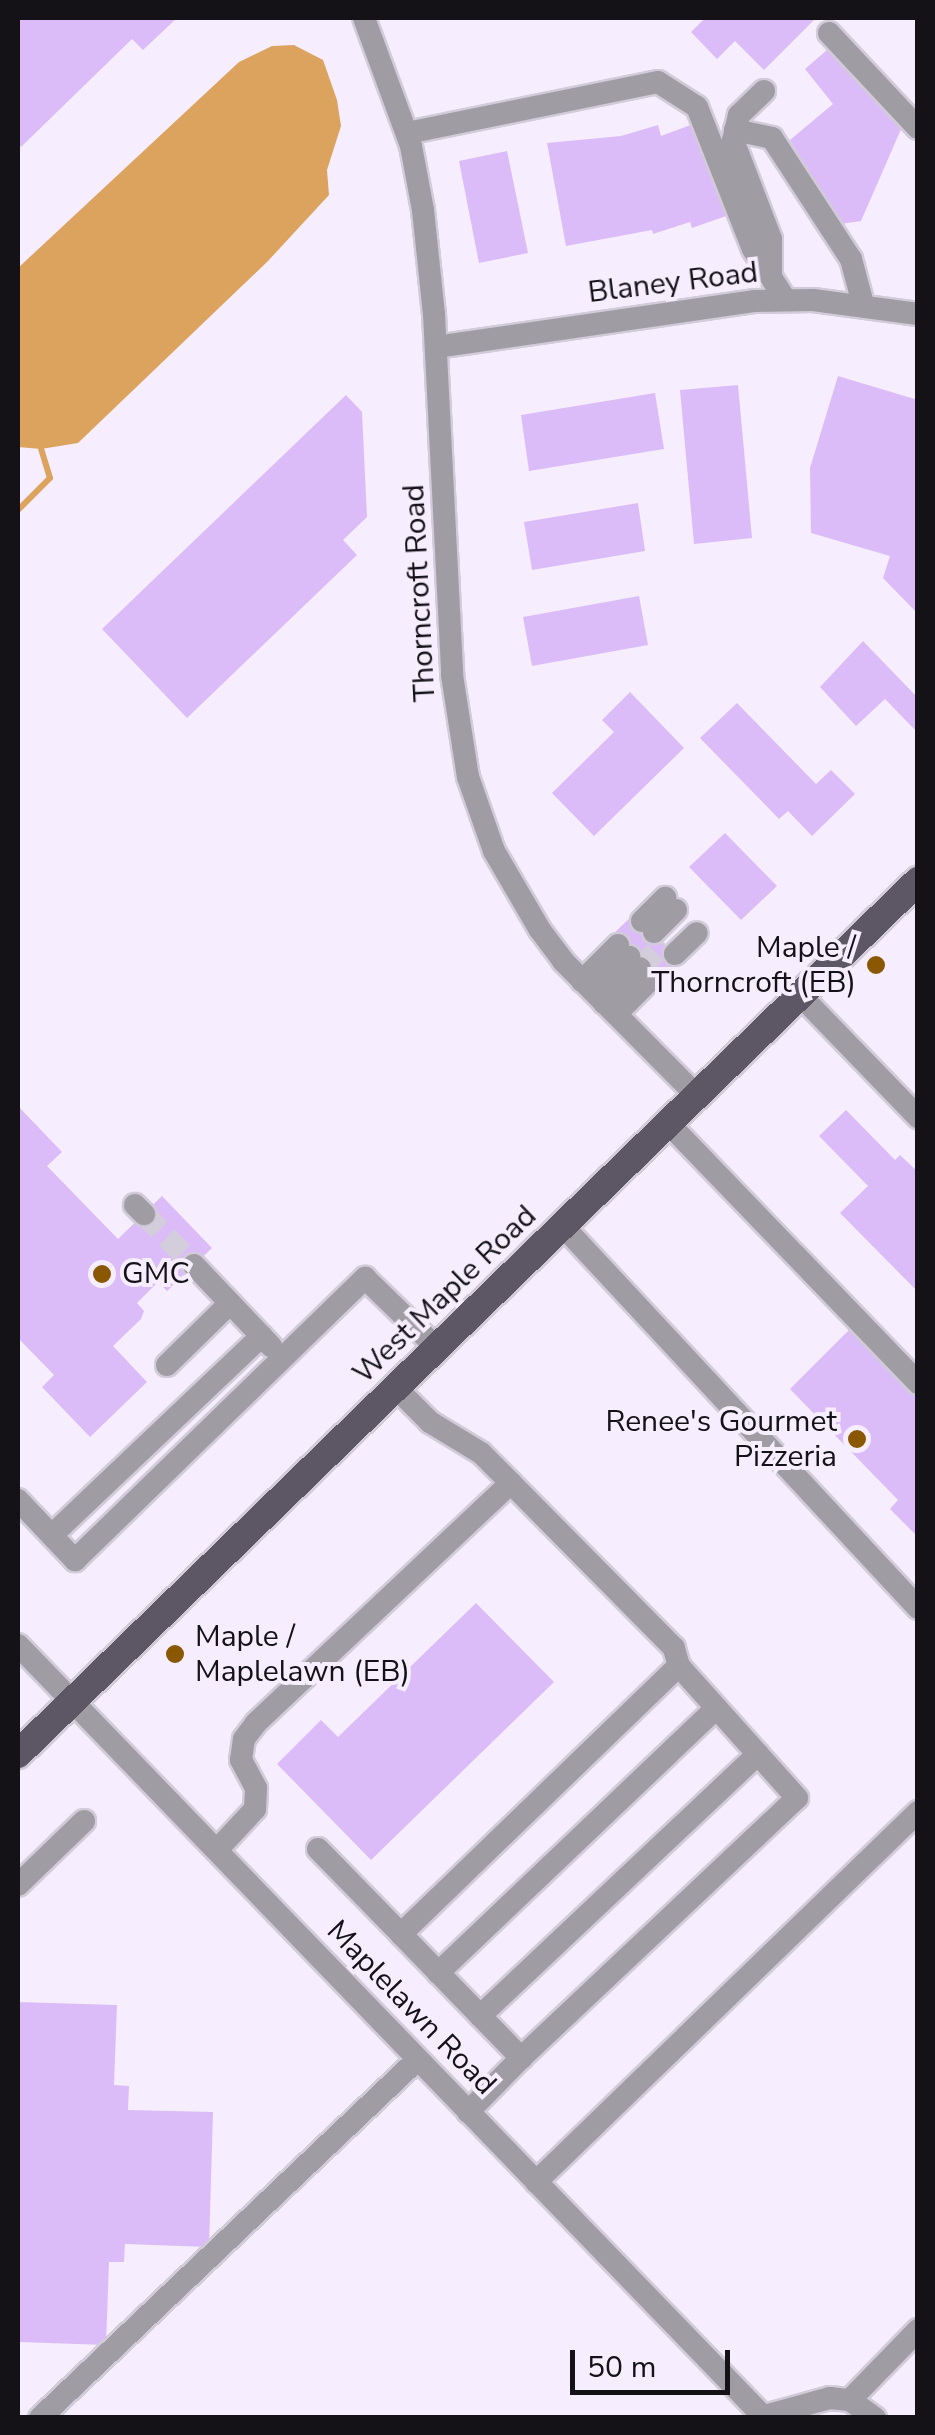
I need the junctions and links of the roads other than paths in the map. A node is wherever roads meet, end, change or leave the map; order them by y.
1 (364, 18) edge
2 (829, 33) dead end
3 (764, 91) dead end
4 (918, 128) edge
5 (735, 130) junction
6 (407, 134) junction
7 (771, 277) junction
8 (785, 300) junction
9 (863, 304) junction
10 (916, 309) edge
11 (436, 347) junction
12 (918, 881) edge
13 (659, 938) joint
14 (800, 995) junction
15 (599, 997) junction
16 (696, 1095) junction
17 (918, 1116) edge
18 (668, 1123) junction
19 (562, 1225) junction
20 (194, 1266) tunnel mouth
21 (230, 1303) junction
22 (262, 1336) junction
23 (436, 1348) junction
24 (283, 1358) junction
25 (167, 1365) dead end
26 (918, 1384) edge
27 (396, 1388) junction
28 (511, 1483) junction
29 (18, 1500) edge
30 (52, 1536) junction
31 (918, 1608) edge
32 (18, 1645) edge
33 (679, 1666) junction
34 (72, 1701) junction
35 (716, 1708) junction
36 (18, 1754) edge
37 (758, 1754) junction
38 (918, 1812) edge
39 (84, 1821) dead end
40 (318, 1849) dead end
41 (216, 1850) junction
42 (18, 1885) edge
43 (400, 1934) junction
44 (438, 1973) junction
45 (480, 2016) junction
46 (521, 2058) junction
47 (418, 2060) junction
48 (468, 2112) junction
49 (536, 2182) junction
50 (918, 2330) edge
51 (850, 2400) junction
52 (759, 2416) edge
53 (40, 2418) edge
54 (875, 2418) edge

1 - 6 street, Thorncroft Road
2 - 4 street
3 - 5 street
5 - 7 street
5 - 9 street
6 - 7 street
6 - 11 street, Thorncroft Road
7 - 8 street
8 - 9 street, Blaney Road
8 - 11 street, Blaney Road
9 - 10 street, Blaney Road
11 - 15 street, Thorncroft Road
12 - 14 main road, West Maple Road
13 - 13 street
14 - 16 main road, West Maple Road
14 - 17 street
15 - 15 street
15 - 16 street, Thorncroft Road
16 - 18 main road, West Maple Road
18 - 19 main road, West Maple Road
18 - 26 street
19 - 23 main road, West Maple Road
19 - 31 street
20 - 21 street
21 - 22 street
21 - 25 street
22 - 24 street
22 - 30 street
23 - 24 street
23 - 27 main road, West Maple Road
24 - 30 street
27 - 28 street
27 - 34 main road, West Maple Road
28 - 33 street
28 - 41 street
29 - 30 street
32 - 34 street, Maplelawn Road
33 - 35 street
33 - 43 street
34 - 36 main road, West Maple Road
34 - 41 street, Maplelawn Road
35 - 37 street
35 - 44 street
37 - 45 street
37 - 46 street
38 - 49 street
39 - 42 street
40 - 43 street
41 - 47 street, Maplelawn Road
43 - 44 street
44 - 45 street
45 - 46 street
46 - 48 street
47 - 48 street, Maplelawn Road
47 - 53 street
48 - 49 street, Maplelawn Road
49 - 52 street, Maplelawn Road
50 - 51 street
51 - 52 street
51 - 54 street

